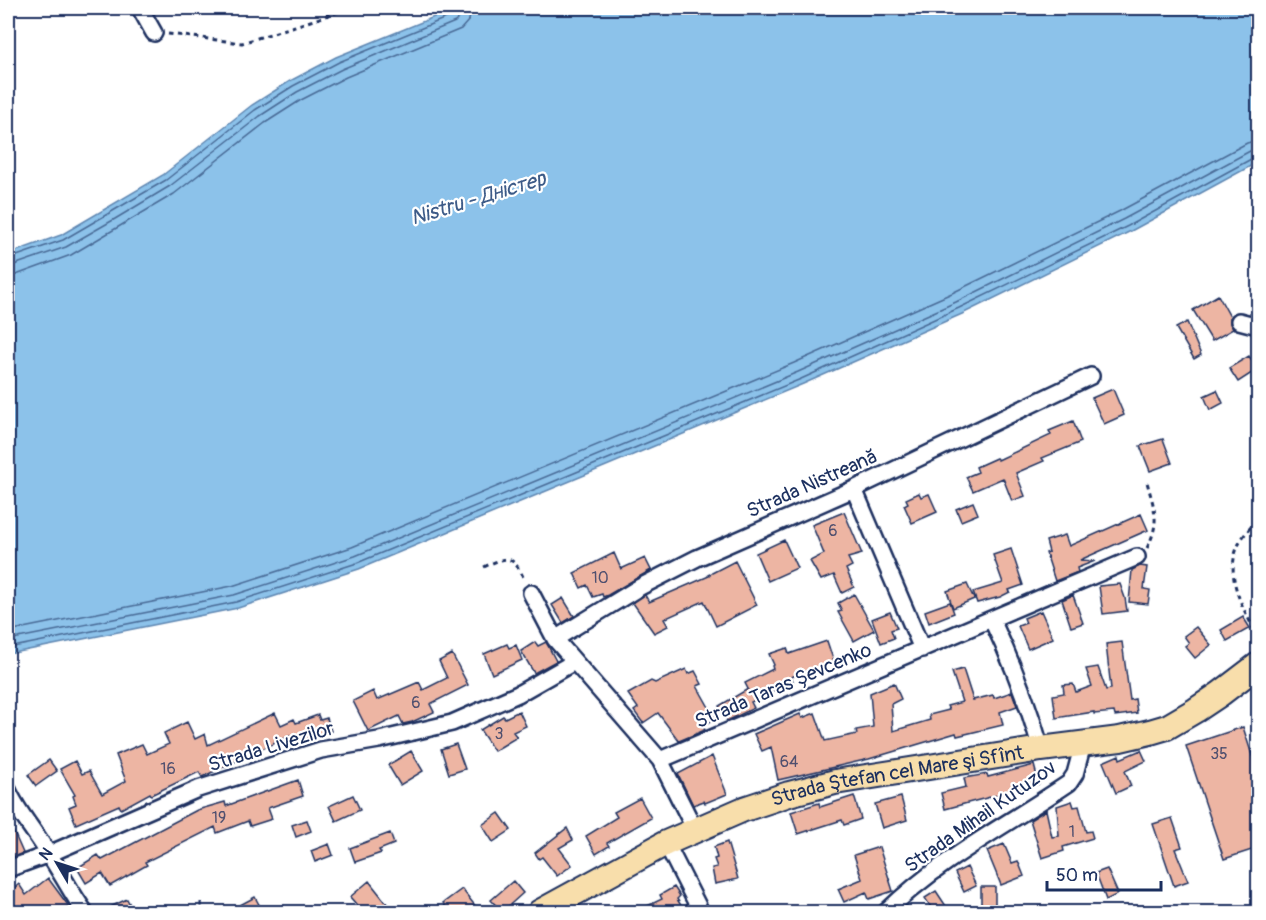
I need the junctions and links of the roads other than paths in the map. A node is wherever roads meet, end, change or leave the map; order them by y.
1 (140, 8) edge
2 (154, 33) road end
3 (1239, 321) dead end
4 (1258, 326) edge
5 (1091, 376) dead end
6 (854, 489) junction
7 (1137, 557) road end
8 (531, 593) road end
9 (992, 620) junction
10 (555, 639) junction
11 (922, 649) junction
12 (574, 662) junction
13 (1258, 665) edge
14 (1083, 744) junction
15 (1041, 749) junction
16 (660, 760) junction
17 (8, 790) edge
18 (695, 830) junction
19 (666, 843) junction
20 (49, 854) junction
21 (8, 869) edge
22 (85, 912) edge
23 (540, 912) edge
24 (700, 912) edge
25 (886, 912) edge

1 - 2 street
3 - 4 street
5 - 6 street, Strada Nistreană
6 - 10 street, Strada Nistreană
6 - 11 street
7 - 9 street, Strada Taras Șevcenko
8 - 10 street
9 - 11 street, Strada Taras Șevcenko
9 - 15 street
10 - 12 street
11 - 16 street, Strada Taras Șevcenko
12 - 16 street
12 - 20 street, Strada Livezilor
13 - 14 main road, Strada Ştefan cel Mare şi Sfînt
14 - 15 main road, Strada Ştefan cel Mare şi Sfînt
14 - 25 street, Strada Mihail Kutuzov
15 - 18 main road, Strada Ştefan cel Mare şi Sfînt
16 - 18 street
17 - 20 street
18 - 19 main road, Strada Ştefan cel Mare şi Sfînt
19 - 23 main road, Strada Ştefan cel Mare şi Sfînt
19 - 24 street
20 - 21 street, Strada Livezilor
20 - 22 street

